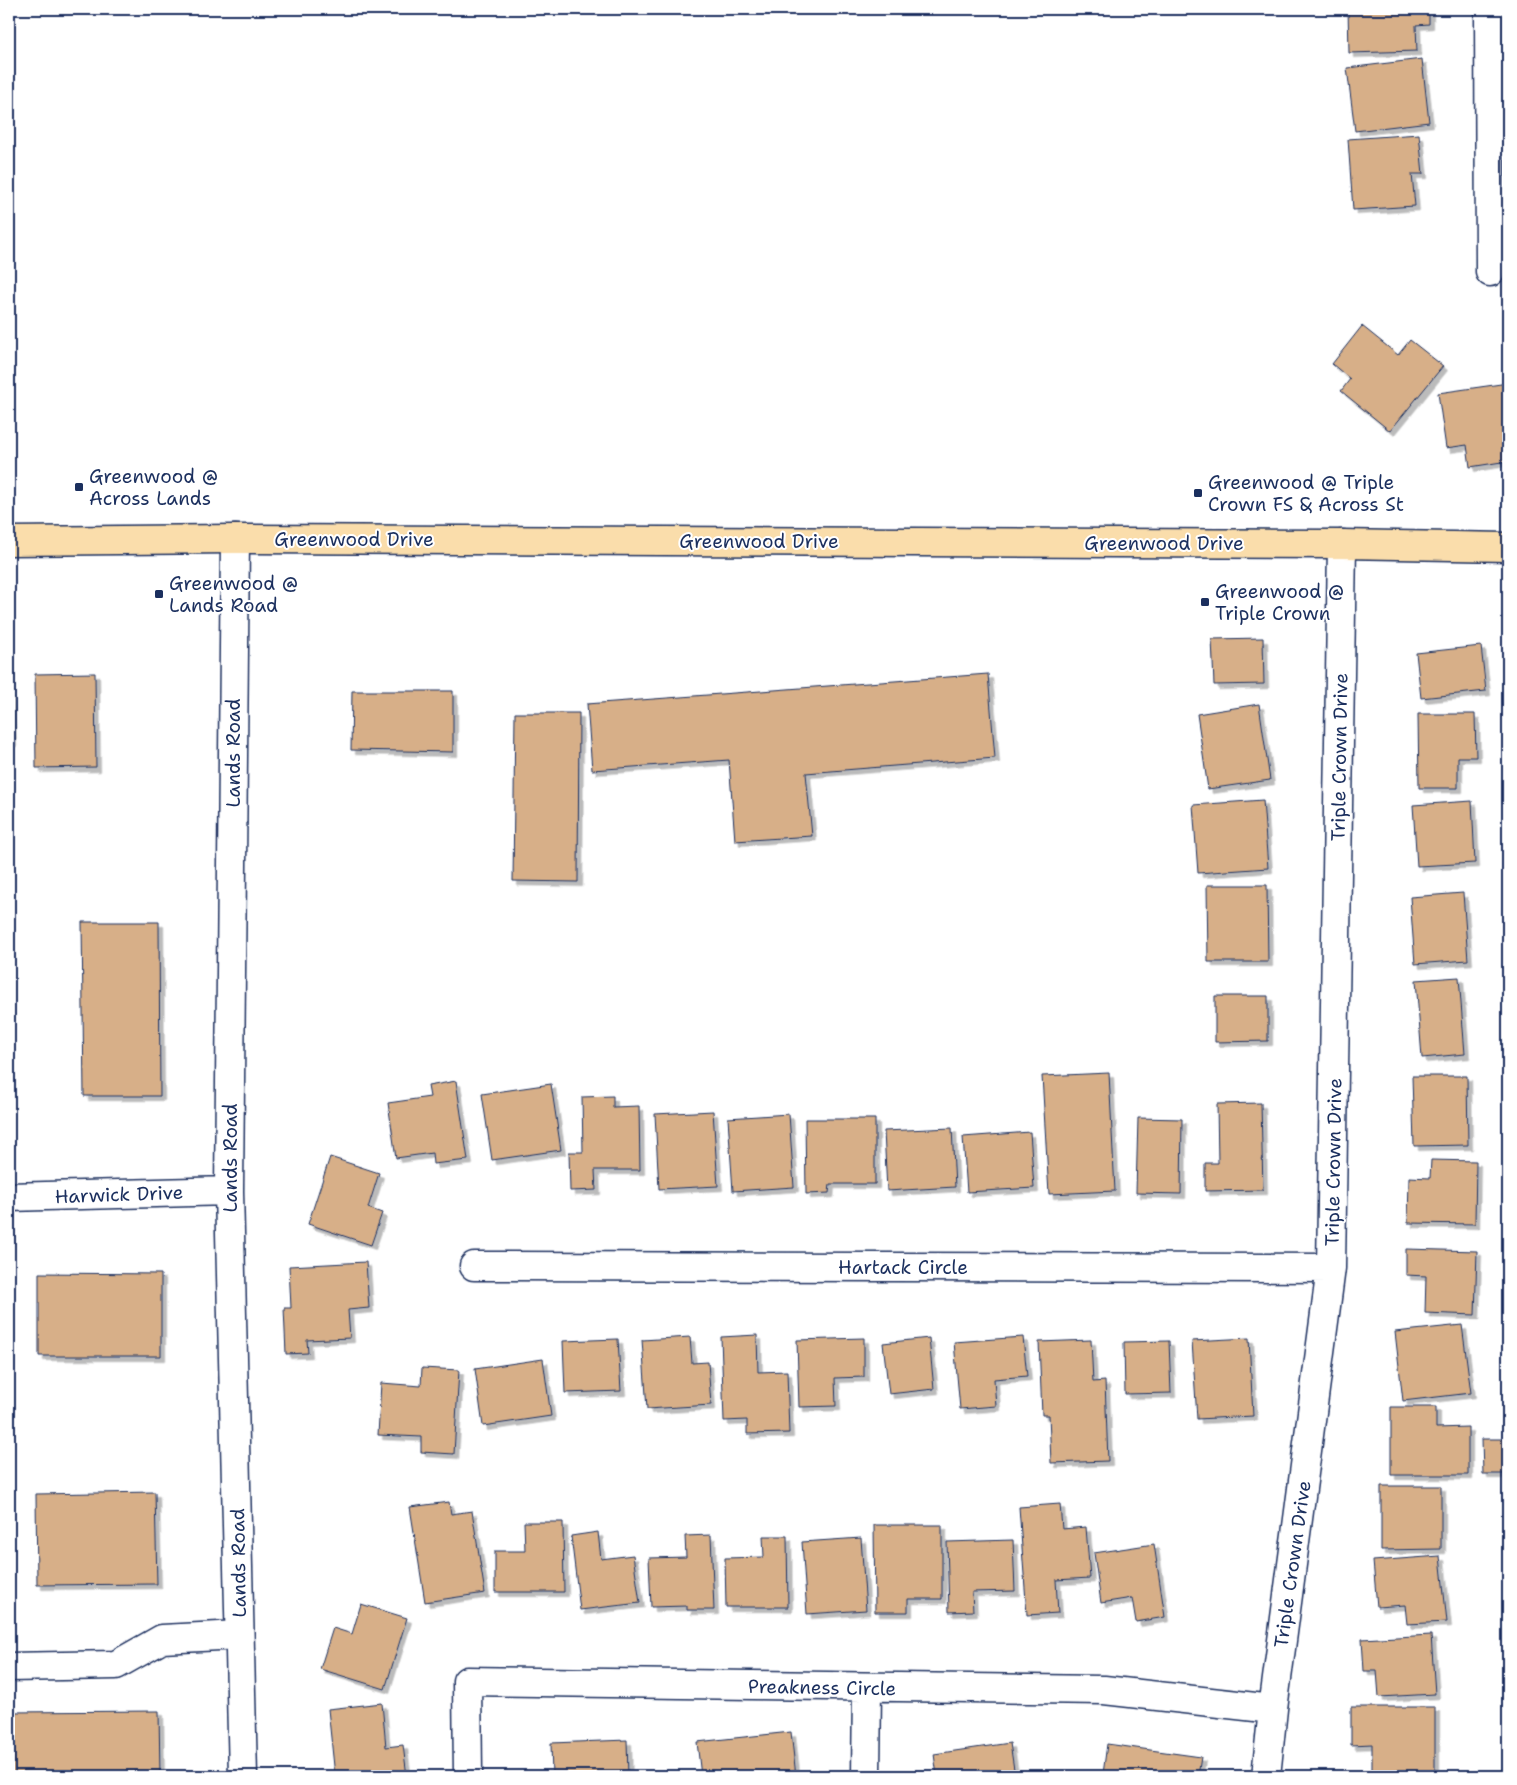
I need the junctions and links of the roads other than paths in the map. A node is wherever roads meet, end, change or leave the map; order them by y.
1 (1489, 9) edge
2 (1490, 272) dead end
3 (235, 539) junction
4 (9, 541) edge
5 (1342, 544) junction
6 (1508, 547) edge
7 (229, 1191) junction
8 (9, 1197) edge
9 (474, 1266) dead end
10 (1331, 1268) junction
11 (239, 1635) junction
12 (9, 1667) edge
13 (867, 1688) junction
14 (1273, 1709) junction
15 (242, 1776) edge
16 (468, 1776) edge
17 (866, 1776) edge
18 (1266, 1776) edge

1 - 2 street
3 - 4 main road, Greenwood Drive
3 - 5 main road, Greenwood Drive
3 - 7 street, Lands Road
5 - 6 main road, Greenwood Drive
5 - 10 street, Triple Crown Drive
7 - 8 street, Harwick Drive
7 - 11 street, Lands Road
9 - 10 street, Hartack Circle
10 - 14 street, Triple Crown Drive
11 - 12 street
11 - 15 street, Lands Road
13 - 14 street, Preakness Circle
13 - 16 street, Preakness Circle
13 - 17 street
14 - 18 street, Triple Crown Drive

